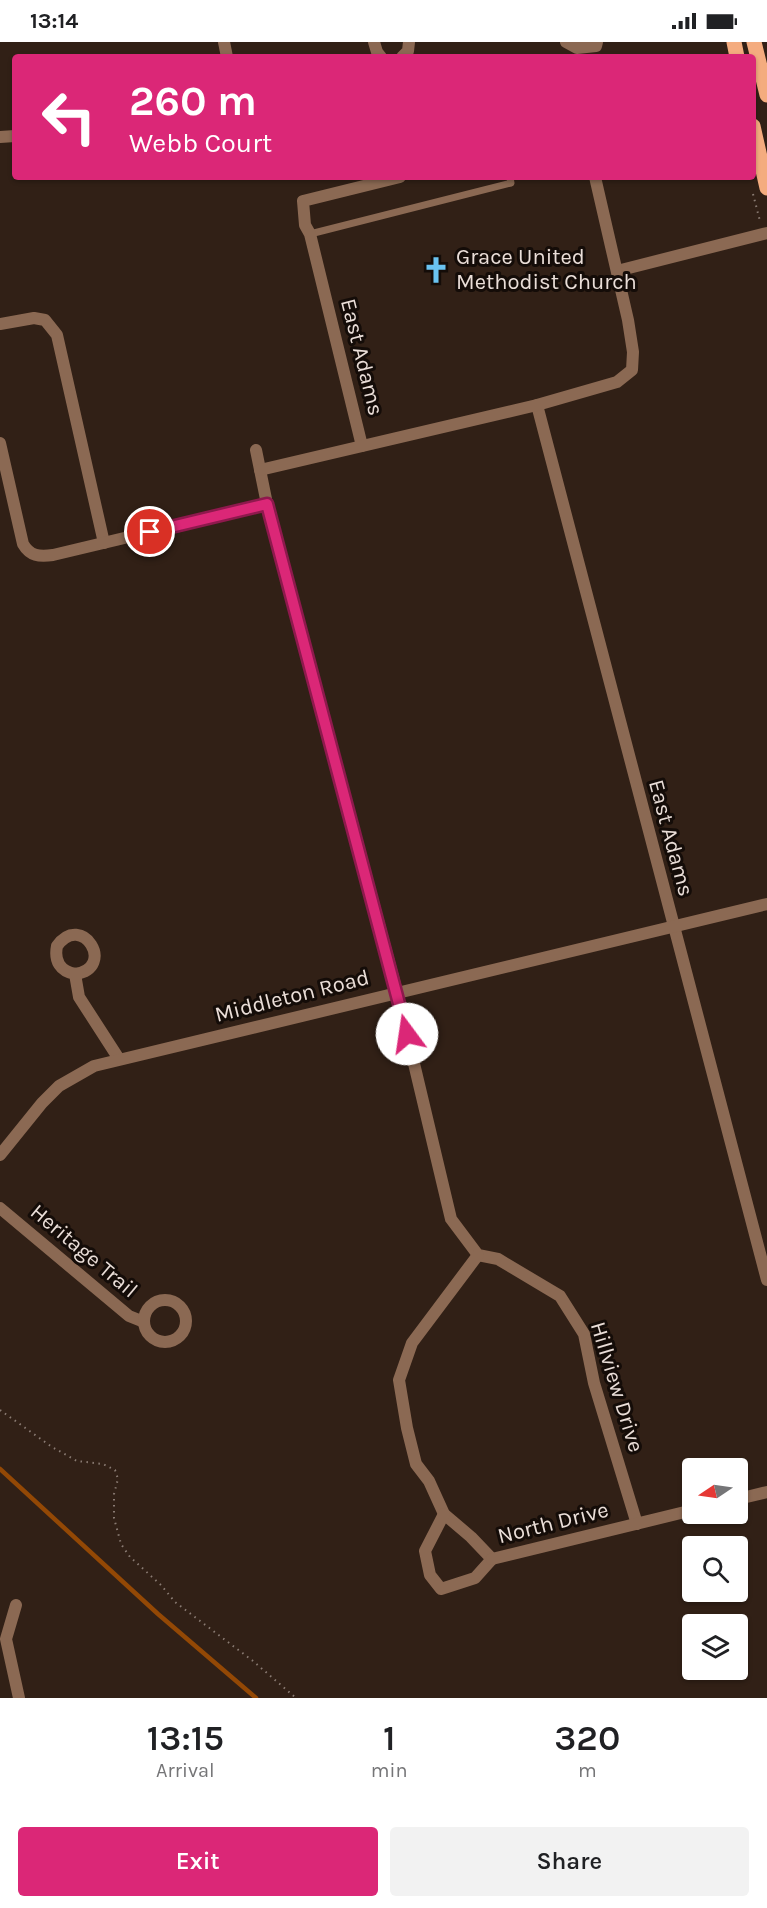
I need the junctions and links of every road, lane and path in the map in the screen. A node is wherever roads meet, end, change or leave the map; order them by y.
1 (566, 42) edge
2 (597, 42) edge
3 (754, 42) edge
4 (767, 95) edge
5 (756, 157) edge
6 (388, 180) edge
7 (510, 180) edge
8 (596, 180) edge
9 (759, 188) edge
10 (763, 228) edge
11 (310, 234) junction
12 (617, 271) junction
13 (0, 324) edge
14 (537, 405) junction
15 (0, 443) edge
16 (362, 446) junction
17 (256, 450) dead end
18 (260, 470) junction
19 (267, 504) junction
20 (104, 543) junction
21 (767, 904) edge
22 (673, 926) junction
23 (75, 974) dead end
24 (397, 992) junction
25 (118, 1059) junction
26 (0, 1155) edge
27 (0, 1208) edge
28 (478, 1255) junction
29 (767, 1280) edge
30 (144, 1322) dead end
31 (0, 1410) edge
32 (767, 1492) edge
33 (748, 1497) edge
34 (682, 1513) edge
35 (444, 1514) junction
36 (637, 1524) junction
37 (492, 1559) junction
38 (16, 1605) dead end
39 (19, 1698) edge
40 (296, 1698) edge

1 - 2 street
3 - 4 main road
5 - 9 main road
6 - 11 street, East Adams
7 - 11 lane
8 - 12 street, East Adams
9 - 10 path
10 - 12 street
11 - 16 street, East Adams
12 - 14 street, East Adams
13 - 20 street
14 - 16 street, East Adams
14 - 22 street, East Adams
15 - 20 street
16 - 18 street
17 - 18 street
18 - 19 street
19 - 20 street
19 - 24 street
21 - 22 street, Middleton Road
22 - 24 street, Middleton Road
22 - 29 street, East Adams
23 - 25 street
24 - 25 street, Middleton Road
24 - 28 street
25 - 26 street, Middleton Road
27 - 30 street, Heritage Trail
28 - 35 street, North Drive
28 - 36 street, Hillview Drive
31 - 40 path
32 - 33 street
34 - 36 street, North Drive
35 - 37 street, North Drive
35 - 37 street
36 - 37 street, North Drive
38 - 39 street

